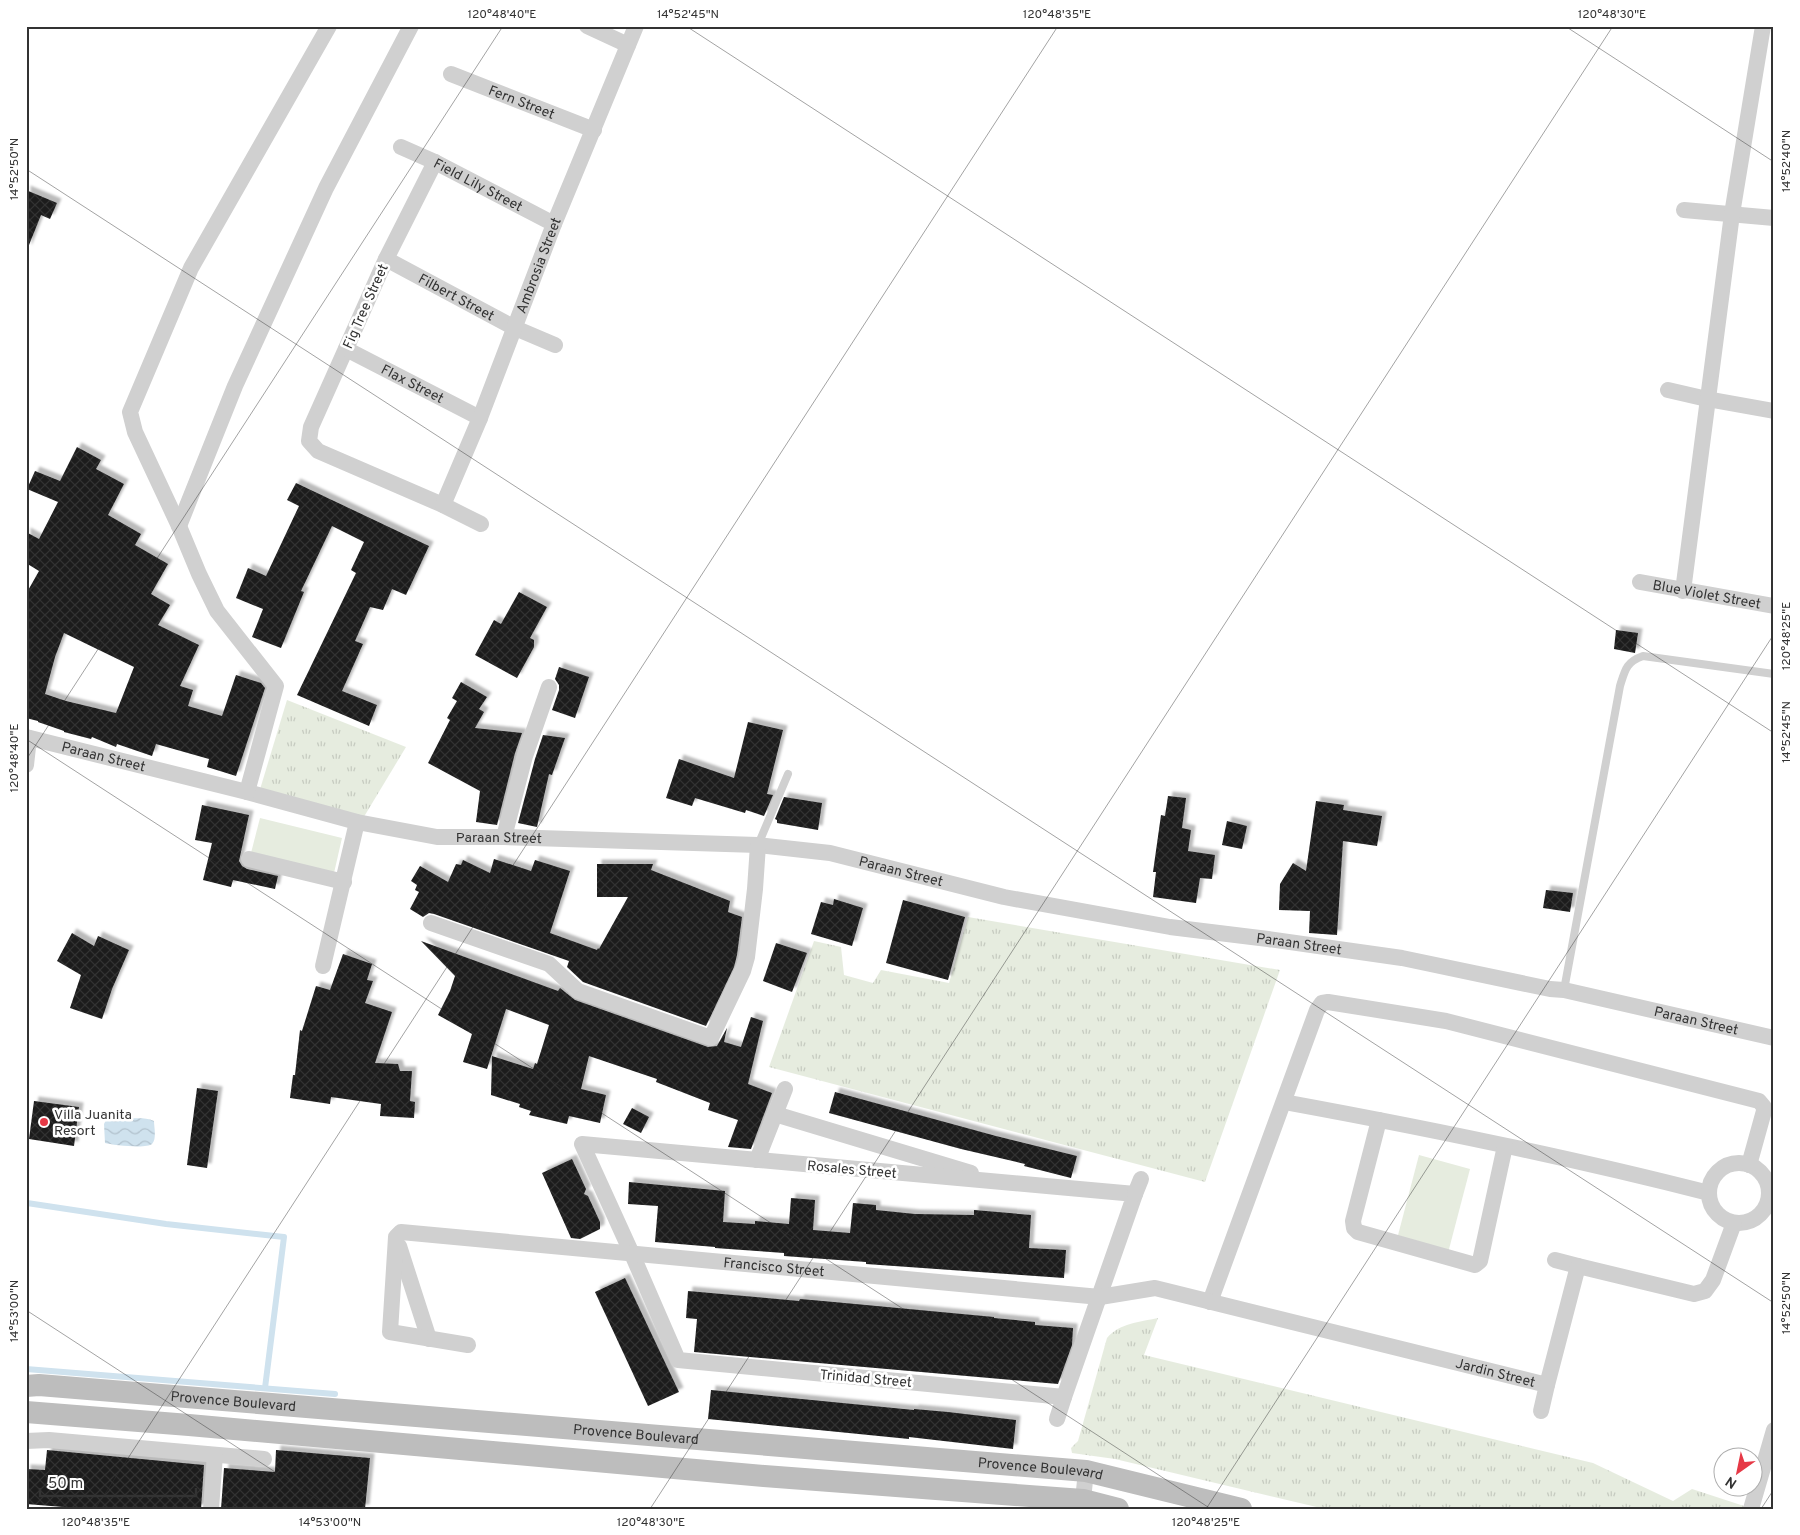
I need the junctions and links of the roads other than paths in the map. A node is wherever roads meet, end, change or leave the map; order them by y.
1 (329, 26) edge
2 (411, 26) edge
3 (587, 26) edge
4 (636, 26) edge
5 (1763, 26) edge
6 (628, 45) junction
7 (451, 74) dead end
8 (594, 130) junction
9 (401, 147) dead end
10 (435, 162) junction
11 (1684, 210) dead end
12 (1732, 214) junction
13 (1774, 218) edge
14 (554, 224) junction
15 (386, 258) junction
16 (516, 328) junction
17 (555, 345) dead end
18 (346, 349) junction
19 (1668, 390) dead end
20 (1707, 399) junction
21 (1774, 411) edge
22 (480, 418) junction
23 (443, 505) junction
24 (481, 524) dead end
25 (179, 526) junction
26 (1640, 582) dead end
27 (1683, 591) junction
28 (1774, 606) edge
29 (1774, 674) edge
30 (549, 687) dead end
31 (28, 737) edge
32 (26, 765) edge
33 (788, 774) dead end
34 (247, 792) junction
35 (357, 822) junction
36 (504, 837) junction
37 (758, 845) junction
38 (249, 859) dead end
39 (344, 882) junction
40 (431, 923) dead end
41 (323, 966) dead end
42 (1564, 990) junction
43 (1774, 1038) edge
44 (785, 1089) dead end
45 (1284, 1102) junction
46 (1769, 1106) edge
47 (775, 1114) junction
48 (1379, 1120) junction
49 (1506, 1146) junction
50 (757, 1160) junction
51 (1749, 1165) junction
52 (1141, 1179) dead end
53 (1005, 1183) junction
54 (1771, 1188) edge
55 (1709, 1193) junction
56 (1135, 1194) junction
57 (1734, 1223) junction
58 (396, 1237) junction
59 (632, 1254) junction
60 (1555, 1260) dead end
61 (1578, 1266) junction
62 (1155, 1288) joint
63 (1100, 1297) junction
64 (1210, 1302) junction
65 (430, 1339) junction
66 (468, 1345) dead end
67 (1548, 1385) junction
68 (26, 1386) edge
69 (1064, 1397) junction
70 (1541, 1411) dead end
71 (26, 1412) edge
72 (1057, 1419) dead end
73 (1774, 1430) edge
74 (26, 1441) edge
75 (1771, 1448) edge
76 (215, 1455) junction
77 (264, 1459) dead end
78 (1086, 1471) junction
79 (1083, 1500) junction
80 (1035, 1503) edge
81 (211, 1509) edge
82 (1118, 1509) edge
83 (1242, 1509) edge
84 (1751, 1509) edge

1 - 25 street
2 - 25 street
3 - 6 street
4 - 6 street, Ambrosia Street
5 - 12 street
6 - 8 street, Ambrosia Street
7 - 8 street, Fern Street
8 - 14 street, Ambrosia Street
9 - 10 street, Field Lily Street
10 - 14 street, Field Lily Street
10 - 15 street, Fig Tree Street
11 - 12 street
12 - 13 street
12 - 20 street
14 - 16 street, Ambrosia Street
15 - 16 street, Filbert Street
15 - 18 street, Fig Tree Street
16 - 17 street, Filbert Street
16 - 22 street, Ambrosia Street
18 - 22 street, Flax Street
18 - 23 street, Fig Tree Street
19 - 20 street
20 - 21 street
20 - 27 street
22 - 23 street, Ambrosia Street
23 - 24 street
25 - 34 street
26 - 27 street, Blue Violet Street
27 - 28 street, Blue Violet Street
29 - 42 lane
30 - 36 street
31 - 32 street
31 - 34 street, Paraan Street
33 - 37 lane
34 - 35 street, Paraan Street
35 - 36 street, Paraan Street
35 - 39 street
36 - 37 street, Paraan Street
37 - 40 street
37 - 42 street, Paraan Street
38 - 39 street
39 - 41 street
42 - 43 street, Paraan Street
44 - 47 street
45 - 46 street
45 - 48 street
45 - 64 street
46 - 51 street
47 - 50 street
47 - 53 street
48 - 49 street
48 - 49 street
49 - 55 street
50 - 53 street, Rosales Street
50 - 59 street, Rosales Street
51 - 54 street
51 - 55 street
52 - 56 street
53 - 56 street, Rosales Street
54 - 57 street
55 - 57 street
56 - 63 street
57 - 61 street
58 - 59 street, Francisco Street
58 - 65 street
58 - 65 street
59 - 63 street, Francisco Street
59 - 69 street, Trinidad Street
60 - 61 street
61 - 67 street, Jardin Street
62 - 63 street, Francisco Street
62 - 64 street, Jardin Street
63 - 69 street
64 - 67 street, Jardin Street
65 - 66 street
67 - 70 street
68 - 78 street, Provence Boulevard
69 - 72 street
71 - 80 street, Provence Boulevard
73 - 75 street
74 - 76 street
75 - 84 street
76 - 77 street
76 - 81 street
78 - 79 street
78 - 83 street, Provence Boulevard
79 - 80 street, Provence Boulevard
79 - 82 street, Provence Boulevard

